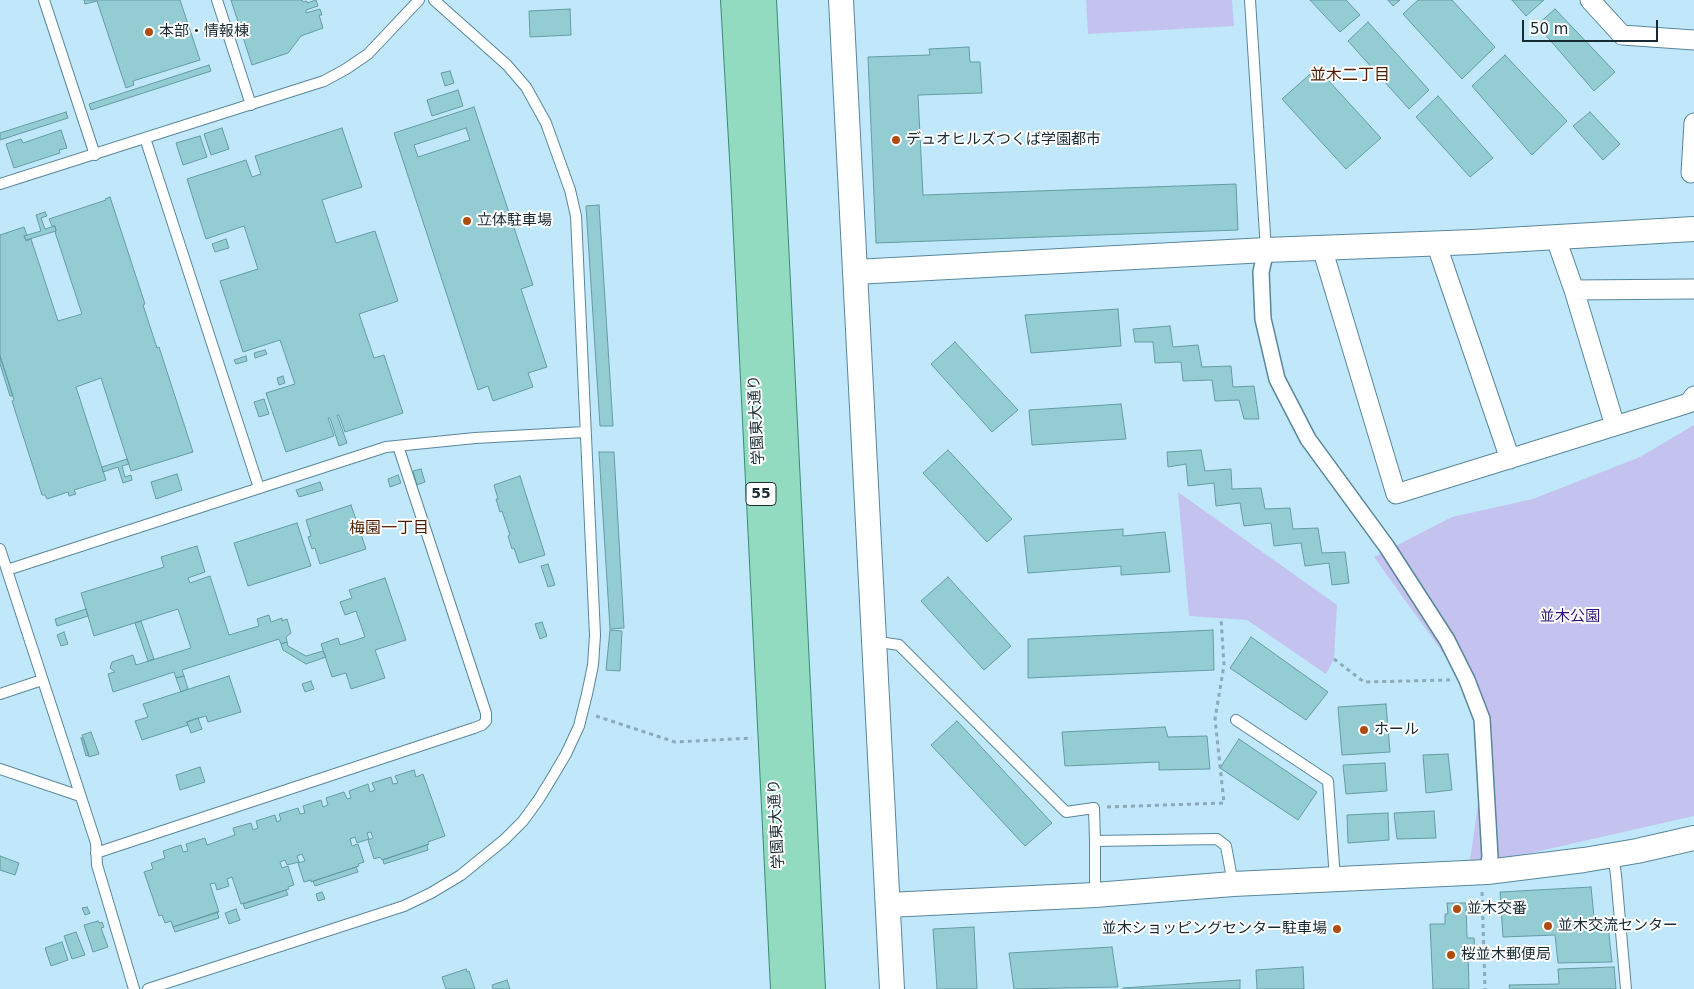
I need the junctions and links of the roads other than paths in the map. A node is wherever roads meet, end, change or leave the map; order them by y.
1 (44, 0) edge
2 (217, 0) edge
3 (419, 0) edge
4 (434, 0) edge
5 (735, 0) edge
6 (762, 0) edge
7 (841, 0) edge
8 (1250, 0) edge
9 (1590, 0) edge
10 (1694, 40) edge
11 (251, 105) junction
12 (1694, 123) edge
13 (145, 138) junction
14 (95, 155) junction
15 (1691, 173) dead end
16 (0, 184) edge
17 (1694, 229) edge
18 (1555, 236) junction
19 (1436, 243) junction
20 (1322, 248) junction
21 (1266, 250) junction
22 (855, 272) junction
23 (1694, 289) edge
24 (1574, 290) junction
25 (1694, 396) edge
26 (1616, 426) junction
27 (585, 432) junction
28 (398, 446) junction
29 (1510, 459) junction
30 (259, 488) junction
31 (0, 549) edge
32 (7, 570) junction
33 (873, 641) junction
34 (42, 680) junction
35 (0, 694) edge
36 (1236, 720) dead end
37 (0, 769) edge
38 (80, 796) junction
39 (1694, 838) edge
40 (1095, 841) junction
41 (96, 853) junction
42 (1613, 855) junction
43 (1487, 872) junction
44 (1335, 879) junction
45 (1233, 884) junction
46 (1095, 895) junction
47 (888, 905) junction
48 (134, 989) edge
49 (148, 989) edge
50 (785, 989) edge
51 (811, 989) edge
52 (892, 989) edge
53 (1626, 989) edge

1 - 14 lane
2 - 11 lane
3 - 11 lane
4 - 27 lane
5 - 50 main road, 学園東大通り / 55
6 - 51 main road, 学園東大通り / 55
7 - 22 street
8 - 21 lane
9 - 10 street
11 - 13 lane
12 - 15 street
13 - 14 lane
13 - 30 lane
14 - 16 lane
17 - 18 street
18 - 19 street
18 - 24 street
19 - 20 street
19 - 29 street
20 - 21 street
20 - 29 street
21 - 22 street
21 - 43 street
22 - 33 street
23 - 24 street
24 - 26 street
25 - 26 street
26 - 29 street
27 - 28 lane
27 - 49 lane
28 - 30 lane
28 - 41 lane
30 - 32 lane
31 - 32 lane
32 - 34 lane
33 - 40 lane
33 - 47 street
34 - 35 lane
34 - 38 lane
36 - 44 lane
37 - 38 lane
38 - 41 lane
39 - 42 street
40 - 45 lane
40 - 46 lane
41 - 48 lane
42 - 43 street
42 - 53 lane
43 - 44 street
44 - 45 street
45 - 46 street
46 - 47 street
47 - 52 street

